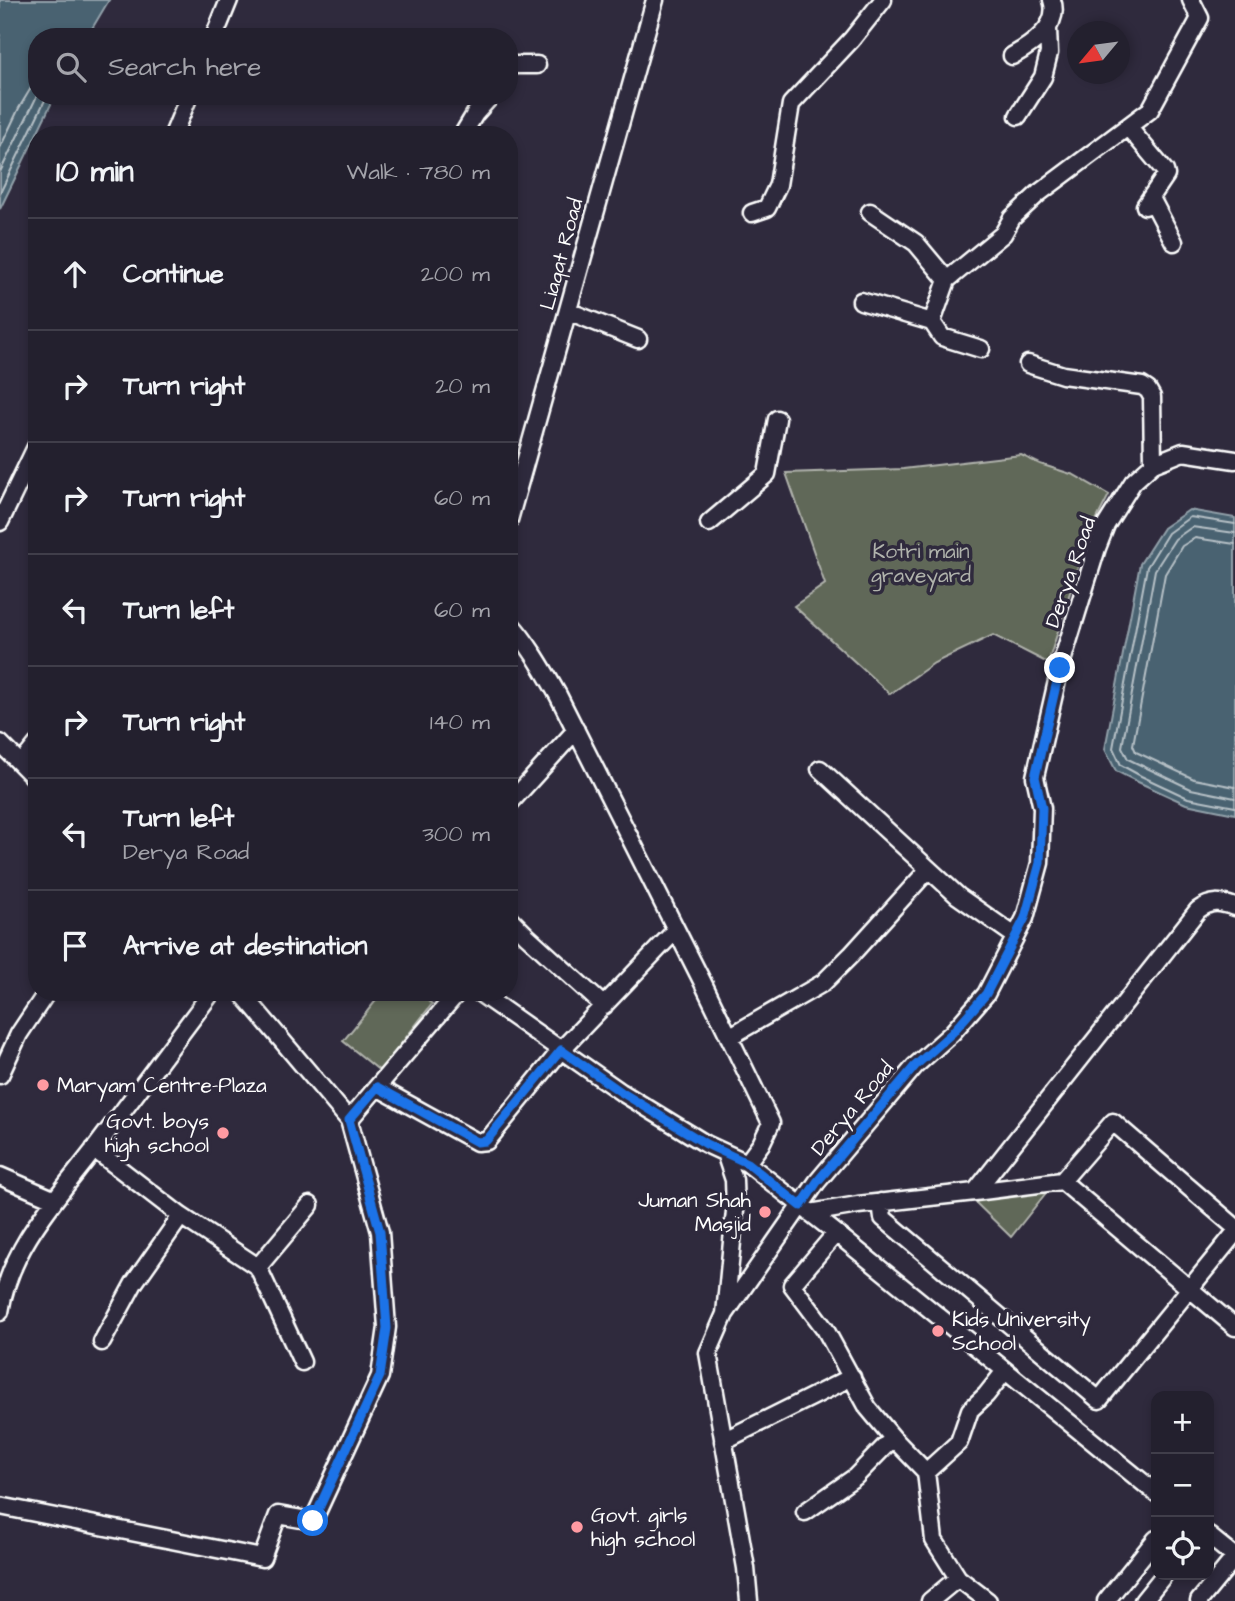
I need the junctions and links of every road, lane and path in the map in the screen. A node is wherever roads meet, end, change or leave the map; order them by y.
1 (229, 0) edge
2 (655, 0) edge
3 (883, 0) edge
4 (1052, 0) edge
5 (1191, 0) edge
6 (218, 28) edge
7 (1048, 29) junction
8 (1012, 56) dead end
9 (518, 65) edge
10 (537, 65) dead end
11 (185, 105) edge
12 (483, 105) edge
13 (1018, 116) dead end
14 (177, 126) edge
15 (468, 126) edge
16 (1128, 127) junction
17 (870, 212) dead end
18 (752, 213) dead end
19 (1174, 242) dead end
20 (947, 280) junction
21 (861, 301) dead end
22 (568, 312) junction
23 (932, 322) junction
24 (638, 340) dead end
25 (981, 349) dead end
26 (1028, 364) dead end
27 (778, 419) dead end
28 (1235, 460) edge
29 (28, 464) edge
30 (1153, 464) junction
31 (518, 487) edge
32 (0, 522) edge
33 (709, 523) dead end
34 (518, 632) edge
35 (576, 730) junction
36 (0, 743) edge
37 (28, 755) edge
38 (21, 764) junction
39 (820, 769) dead end
40 (28, 771) edge
41 (518, 794) edge
42 (929, 870) junction
43 (1235, 907) edge
44 (518, 926) edge
45 (676, 930) junction
46 (1015, 936) junction
47 (41, 1001) edge
48 (205, 1001) edge
49 (249, 1001) edge
50 (450, 1001) edge
51 (491, 1001) edge
52 (604, 1006) junction
53 (729, 1037) junction
54 (561, 1050) junction
55 (0, 1074) edge
56 (377, 1087) junction
57 (349, 1120) junction
58 (94, 1149) junction
59 (725, 1153) junction
60 (747, 1163) junction
61 (0, 1176) edge
62 (1062, 1181) junction
63 (975, 1192) junction
64 (53, 1199) junction
65 (881, 1202) junction
66 (310, 1205) dead end
67 (805, 1209) junction
68 (181, 1216) junction
69 (1235, 1227) edge
70 (836, 1233) junction
71 (1235, 1233) edge
72 (258, 1267) junction
73 (1189, 1290) junction
74 (0, 1312) edge
75 (725, 1314) junction
76 (1235, 1327) edge
77 (102, 1342) dead end
78 (302, 1362) dead end
79 (1005, 1371) junction
80 (852, 1377) junction
81 (892, 1438) junction
82 (723, 1441) junction
83 (926, 1472) junction
84 (1151, 1489) edge
85 (0, 1506) edge
86 (805, 1512) dead end
87 (1214, 1540) edge
88 (1151, 1545) edge
89 (1235, 1557) edge
90 (958, 1578) junction
91 (1160, 1580) edge
92 (749, 1601) edge
93 (930, 1601) edge
94 (988, 1601) edge
95 (1106, 1601) edge
96 (1143, 1601) edge
97 (1199, 1601) edge

1 - 6 street
2 - 22 street, Liaqat Road
3 - 18 street
4 - 7 street
5 - 16 street
7 - 8 street
7 - 13 street
9 - 10 street
11 - 14 street
12 - 15 street
16 - 19 street
16 - 20 street
17 - 20 street
20 - 23 street
21 - 23 street
22 - 24 street
22 - 31 street, Liaqat Road
23 - 25 street
26 - 30 street
27 - 33 street
28 - 30 street, Derya Road
29 - 32 street
30 - 46 street, Derya Road
34 - 35 street
35 - 41 street
35 - 45 street
36 - 38 street
37 - 38 street
38 - 40 street
39 - 42 street
42 - 46 street
42 - 53 street
43 - 63 street
44 - 52 street
45 - 52 street
45 - 53 street
46 - 67 street, Derya Road
47 - 55 street
48 - 58 street
49 - 57 street
50 - 56 street
51 - 54 street
52 - 54 street
53 - 60 street
54 - 56 street
54 - 59 street
56 - 57 street
57 - 85 street
58 - 64 street
58 - 68 street
59 - 60 street
59 - 75 street
60 - 67 street
61 - 64 street
62 - 63 street
62 - 69 street
62 - 73 street
63 - 65 street
64 - 74 street
65 - 67 street
65 - 73 street
66 - 72 street
67 - 70 street
67 - 75 street, Derya Road
68 - 72 street
68 - 77 street
70 - 79 street
70 - 80 street
71 - 73 street
72 - 78 street
73 - 76 street
75 - 82 street
79 - 83 street
79 - 84 street
80 - 81 street
80 - 82 street
81 - 83 street
81 - 86 street
82 - 92 street
83 - 90 street
87 - 89 street
88 - 95 street
89 - 97 street
90 - 93 street
90 - 94 street
91 - 96 street

